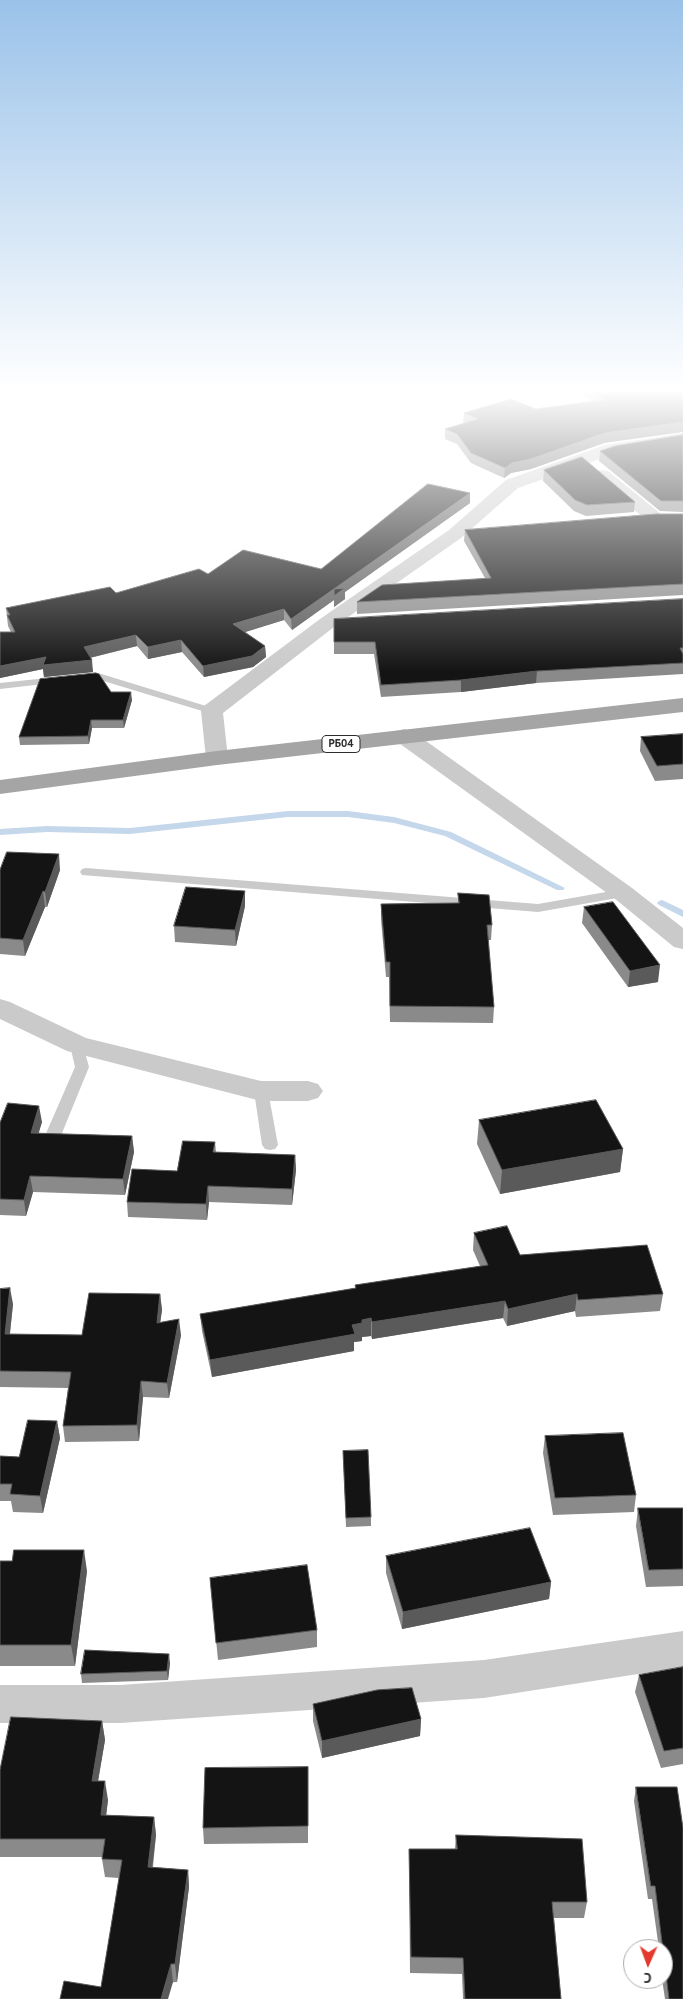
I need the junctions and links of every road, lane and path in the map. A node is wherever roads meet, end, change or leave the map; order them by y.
1 (511, 485) edge
2 (615, 485) edge
3 (655, 518) junction
4 (674, 518) edge
5 (627, 520) edge
6 (484, 532) edge
7 (455, 534) junction
8 (366, 621) edge
9 (327, 623) junction
10 (0, 686) edge
11 (683, 705) edge
12 (212, 712) junction
13 (404, 736) junction
14 (217, 758) junction
15 (0, 786) edge
16 (86, 872) dead end
17 (623, 893) junction
18 (683, 941) edge
19 (0, 1008) edge
20 (77, 1045) junction
21 (261, 1091) junction
22 (308, 1091) dead end
23 (52, 1138) edge
24 (270, 1145) dead end
25 (683, 1649) edge
26 (0, 1704) edge

1 - 7 street
2 - 3 street
3 - 4 street
3 - 5 street
6 - 7 street
7 - 9 street
8 - 9 street
9 - 12 street
10 - 12 lane
11 - 13 main road, РБ04
12 - 14 street
13 - 14 main road, РБ04
13 - 17 street
14 - 15 main road, РБ04
16 - 17 lane
17 - 18 street
19 - 20 street
20 - 21 street
20 - 23 lane
21 - 22 street
21 - 24 lane
25 - 26 street

